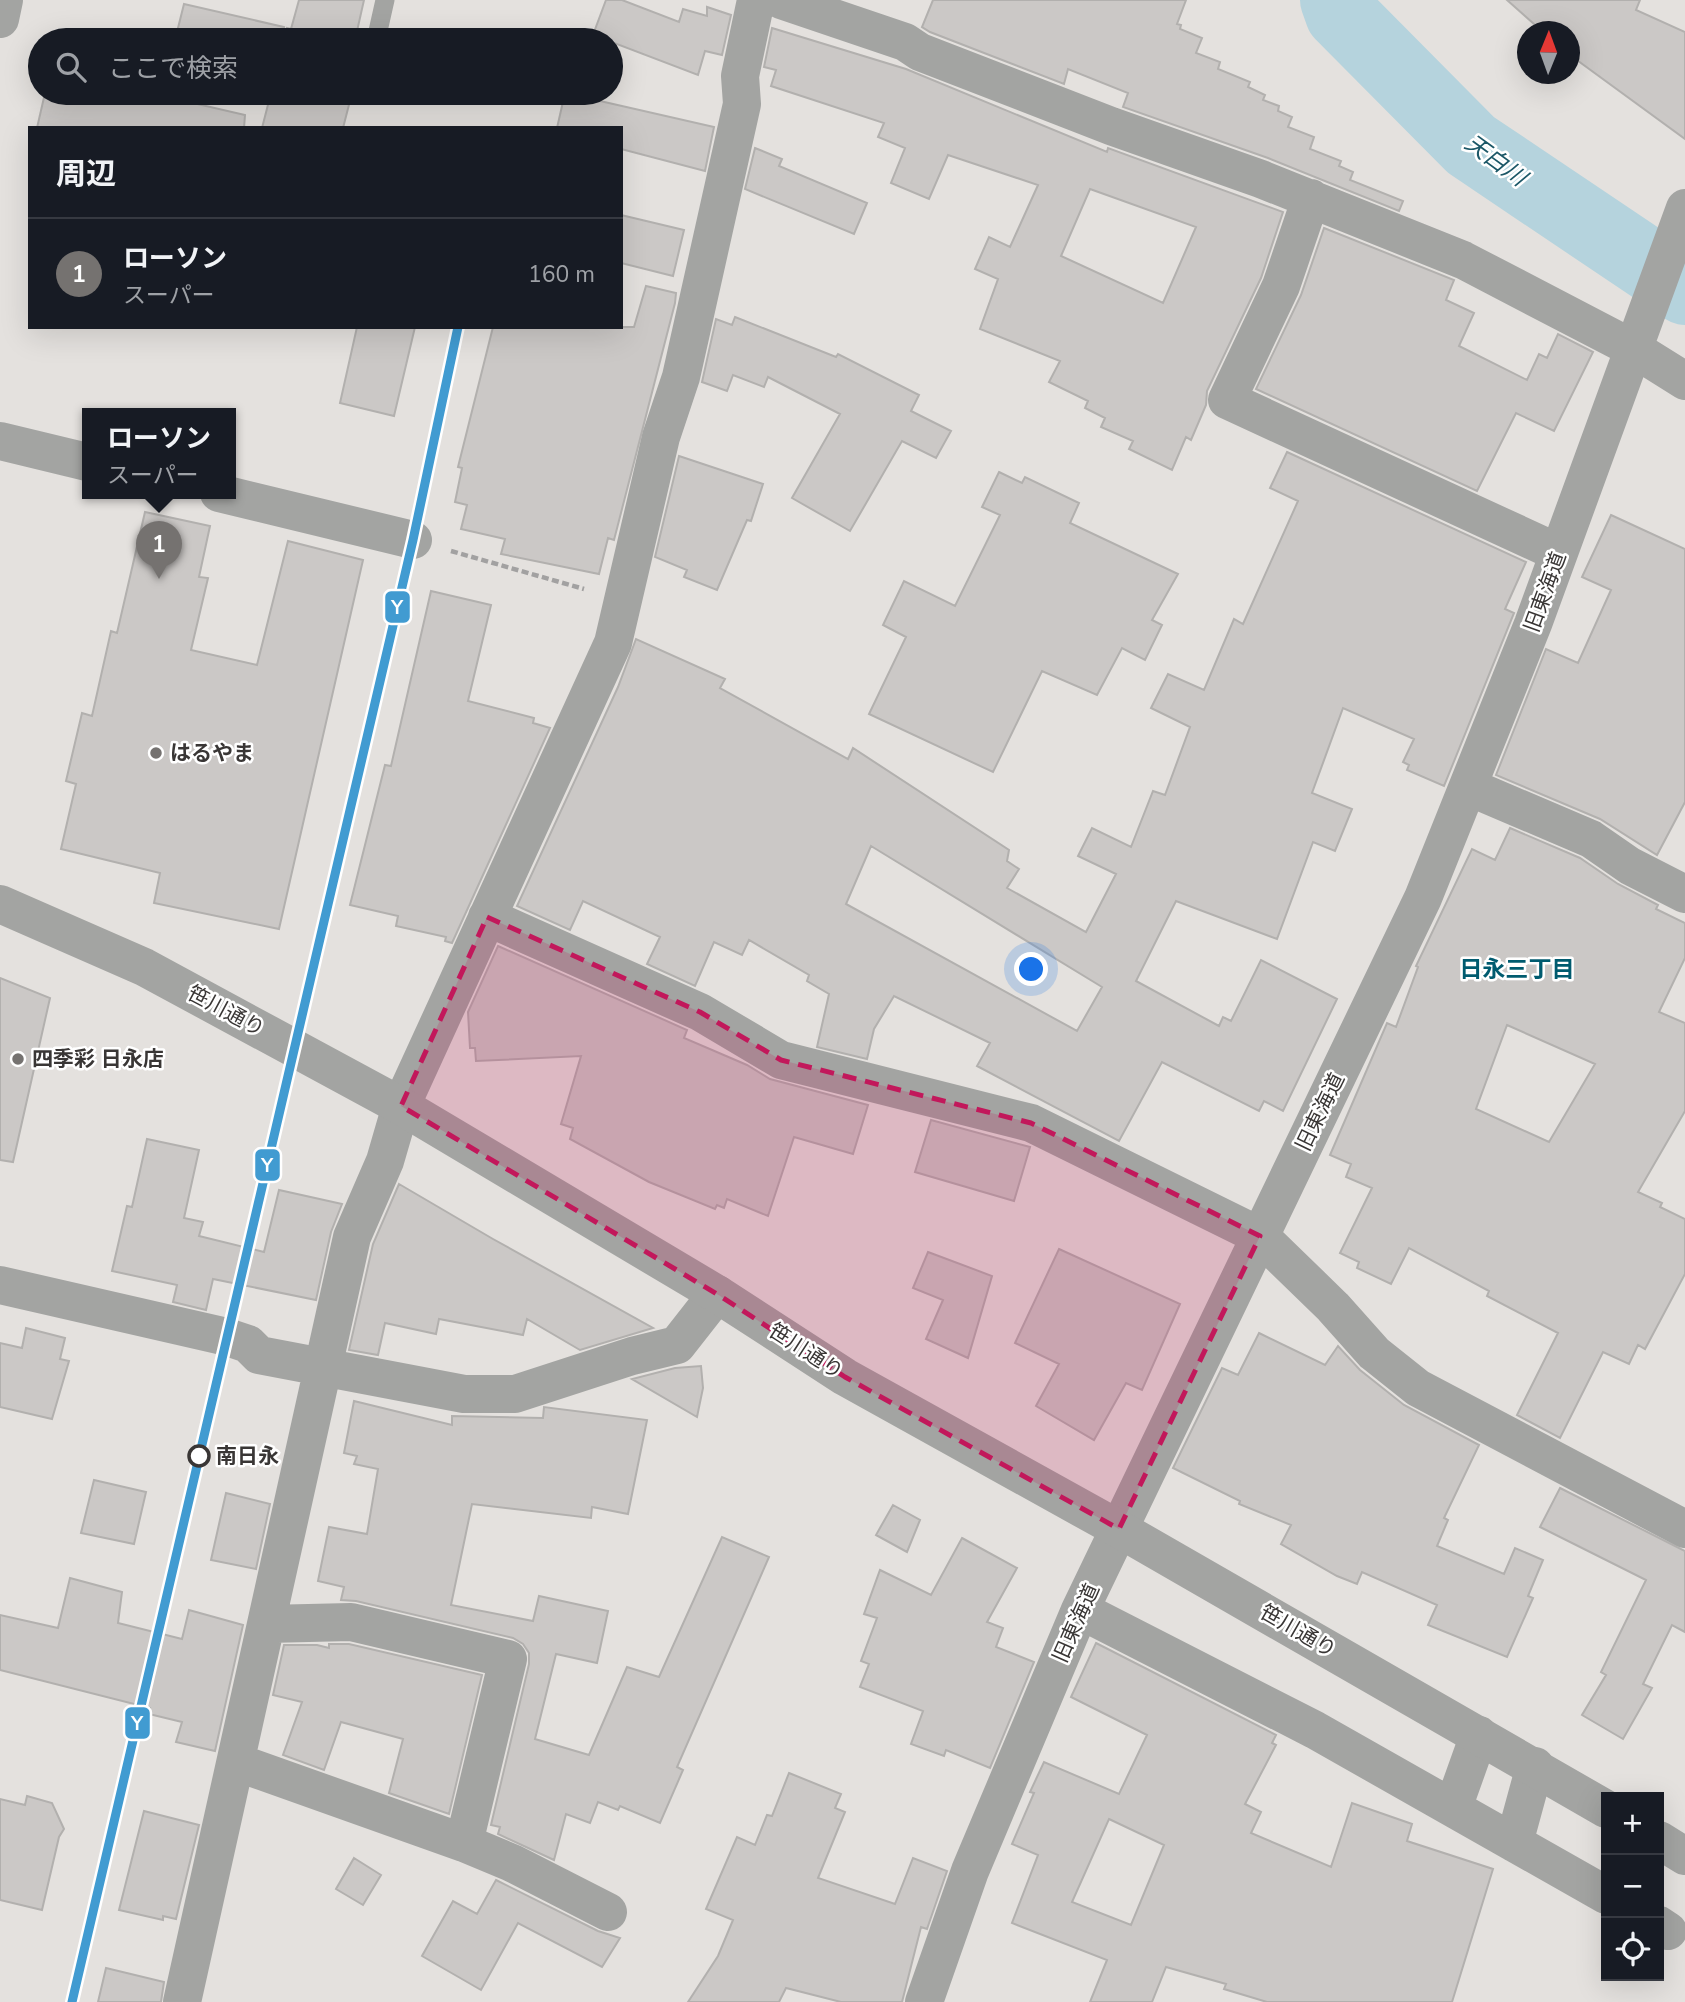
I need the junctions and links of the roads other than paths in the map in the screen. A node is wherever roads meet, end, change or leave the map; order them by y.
1 (4, 0) edge
2 (385, 0) edge
3 (756, 0) edge
4 (781, 0) edge
5 (0, 19) edge
6 (379, 28) edge
7 (1311, 198) junction
8 (1685, 208) edge
9 (1637, 338) junction
10 (1685, 381) edge
11 (0, 441) edge
12 (82, 460) edge
13 (236, 497) edge
14 (413, 540) road end
15 (1559, 553) junction
16 (1469, 788) junction
17 (1685, 894) edge
18 (0, 904) edge
19 (487, 917) junction
20 (401, 1106) junction
21 (1260, 1236) junction
22 (0, 1285) edge
23 (717, 1294) junction
24 (324, 1367) junction
25 (1119, 1529) junction
26 (1685, 1530) edge
27 (1080, 1610) junction
28 (266, 1624) junction
29 (1479, 1735) junction
30 (236, 1762) junction
31 (1535, 1766) junction
32 (1601, 1806) edge
33 (1453, 1808) junction
34 (464, 1843) junction
35 (1514, 1843) junction
36 (1664, 1843) edge
37 (1685, 1856) edge
38 (1601, 1892) edge
39 (608, 1912) dead end
40 (182, 2002) edge
41 (924, 2002) edge

1 - 5 street
2 - 6 lane
3 - 19 street
4 - 7 street
7 - 9 street
7 - 15 street
8 - 9 street, 旧東海道
9 - 10 street
9 - 15 street, 旧東海道
11 - 12 street
13 - 14 street
15 - 16 street, 旧東海道
16 - 17 street
16 - 21 street, 旧東海道
18 - 20 street, 笹川通り
19 - 20 street
19 - 21 street
20 - 23 street, 笹川通り
20 - 24 street
21 - 25 street, 旧東海道
21 - 26 street
22 - 24 street
23 - 24 street
23 - 25 street, 笹川通り
24 - 28 street
25 - 27 street, 旧東海道
25 - 29 street, 笹川通り
27 - 33 street
27 - 41 street, 旧東海道
28 - 30 street
28 - 34 street
29 - 31 street, 笹川通り
29 - 33 street
30 - 34 street
30 - 40 street
31 - 32 street, 笹川通り
31 - 35 street
33 - 35 street
34 - 39 street
35 - 38 street
36 - 37 street

